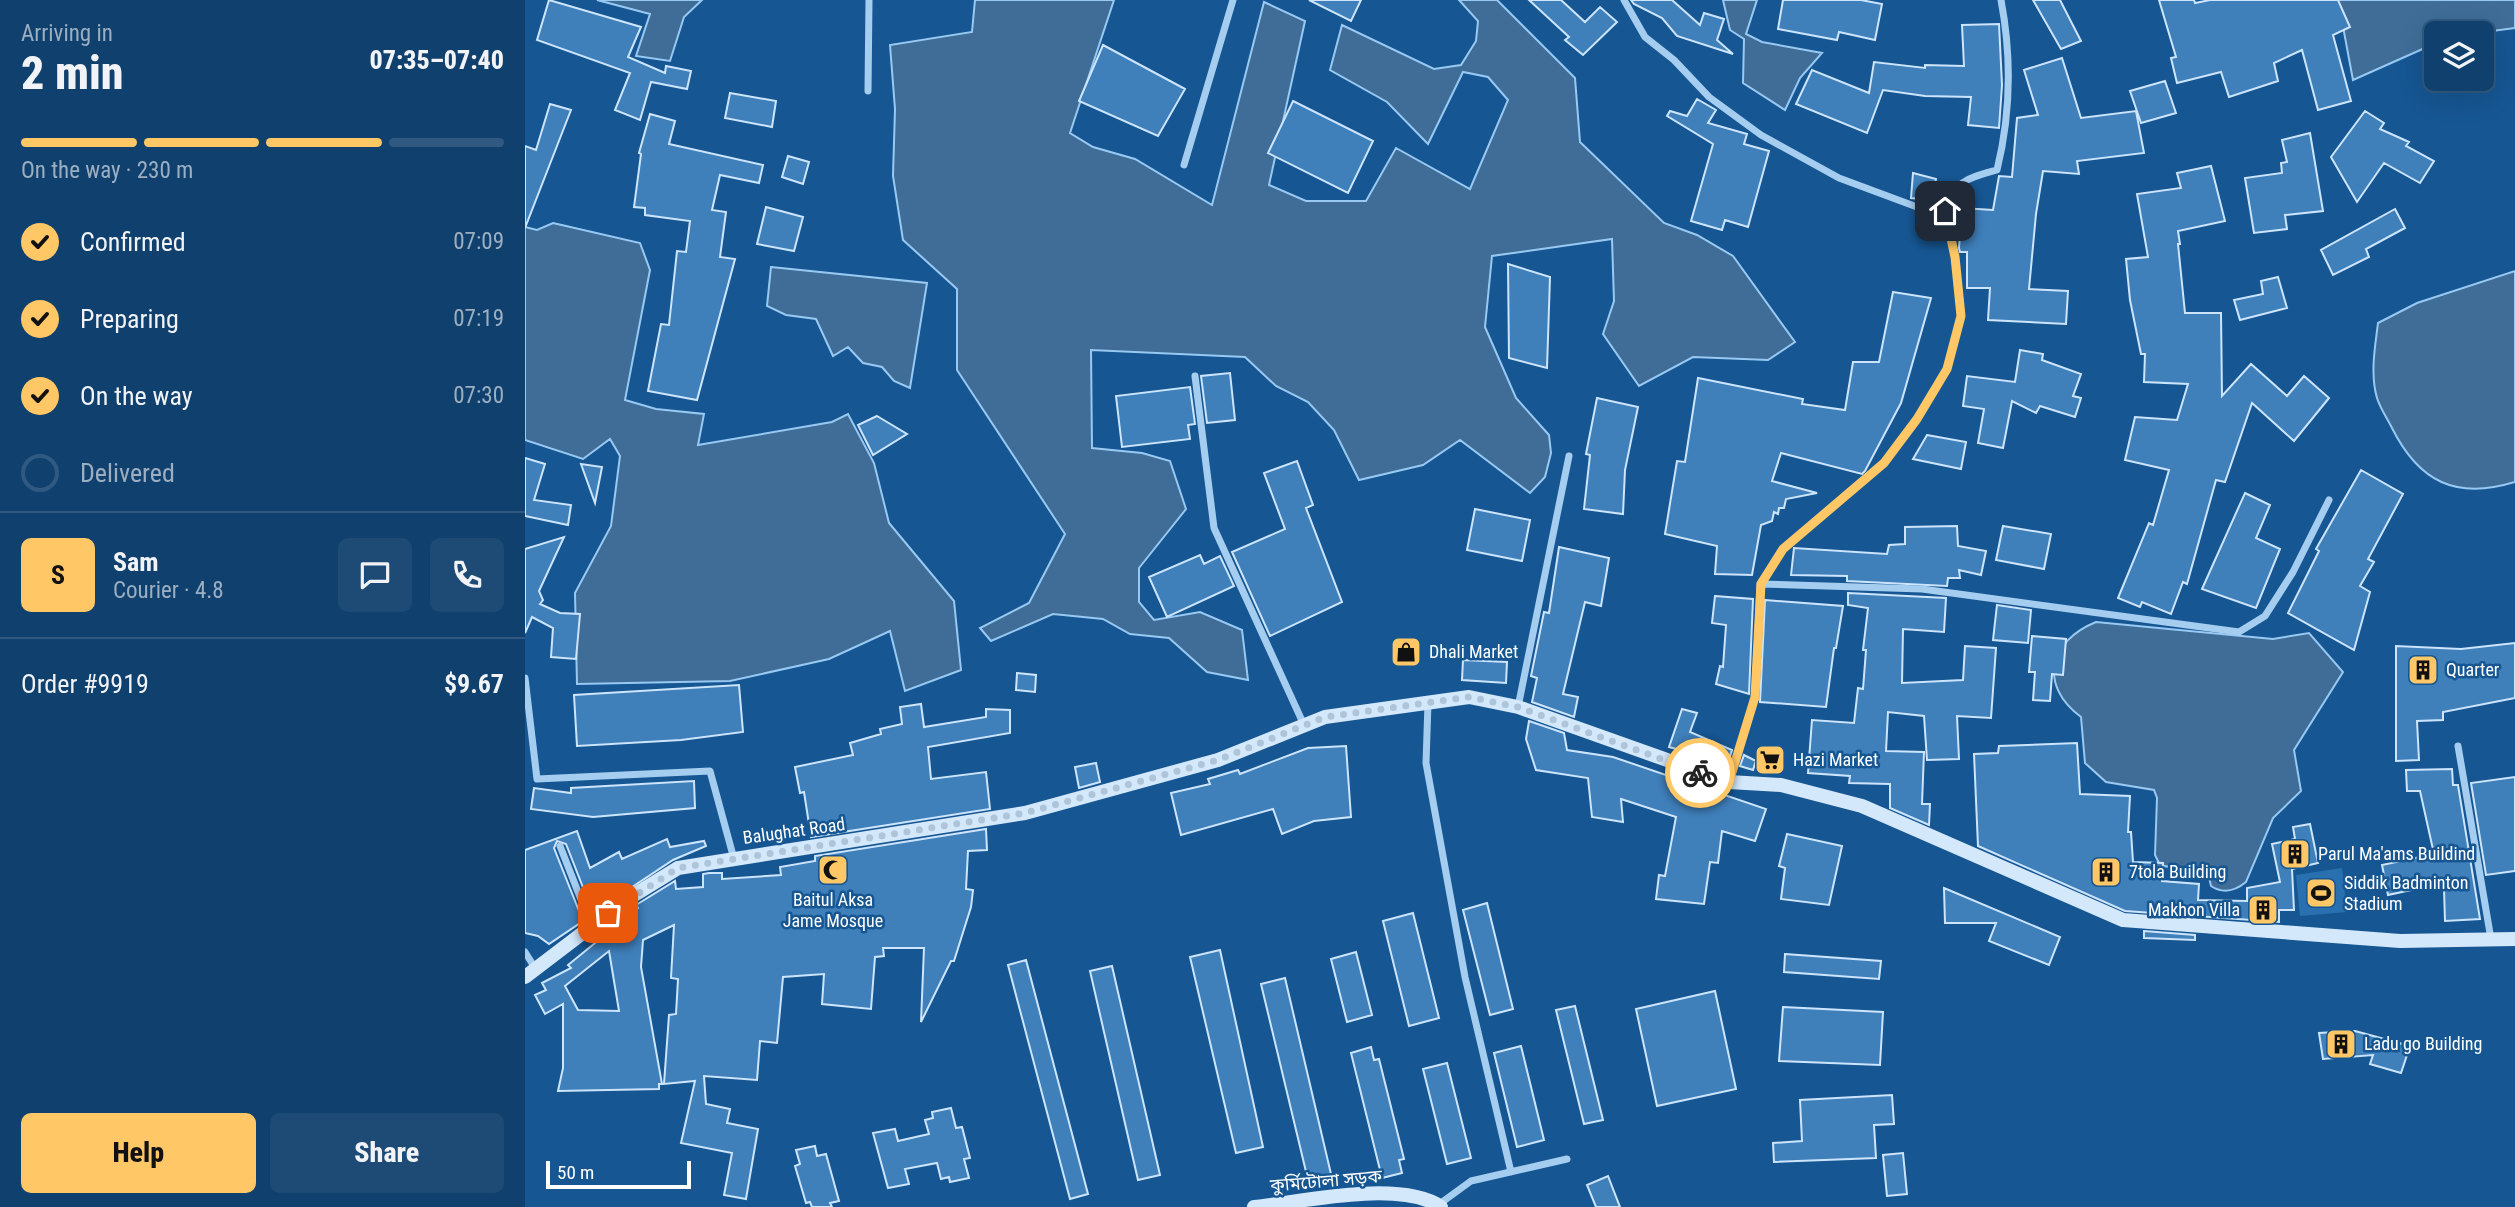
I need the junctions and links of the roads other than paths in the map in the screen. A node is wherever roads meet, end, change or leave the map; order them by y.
1 (869, 0) edge
2 (1233, 0) edge
3 (1624, 0) edge
4 (2001, 0) edge
5 (867, 91) dead end
6 (1184, 165) dead end
7 (1945, 211) junction
8 (1195, 376) dead end
9 (1569, 456) dead end
10 (2329, 500) dead end
11 (1761, 584) junction
12 (525, 678) edge
13 (1428, 703) junction
14 (1518, 707) junction
15 (1304, 725) junction
16 (2458, 746) dead end
17 (1729, 782) junction
18 (560, 846) dead end
19 (734, 859) junction
20 (591, 925) junction
21 (2491, 939) junction
22 (2515, 939) edge
23 (525, 952) edge
24 (530, 972) edge
25 (1567, 1159) dead end
26 (1511, 1172) junction
27 (1439, 1206) edge
28 (1254, 1207) edge

1 - 5 street
2 - 6 street
3 - 7 street
4 - 7 street
7 - 11 street
8 - 15 street
9 - 14 street
10 - 11 street
11 - 17 street
12 - 19 street
13 - 14 street, Balughat Road
13 - 15 street, Balughat Road
13 - 26 street
14 - 17 street, Balughat Road
15 - 19 street, Balughat Road
16 - 21 street
17 - 21 street, Balughat Road
18 - 20 street
19 - 20 street, Balughat Road
20 - 24 street, Balughat Road
21 - 22 street, Balughat Road
23 - 24 street
25 - 26 street
26 - 27 street
27 - 28 street, কুর্মিটোলা সড়ক

